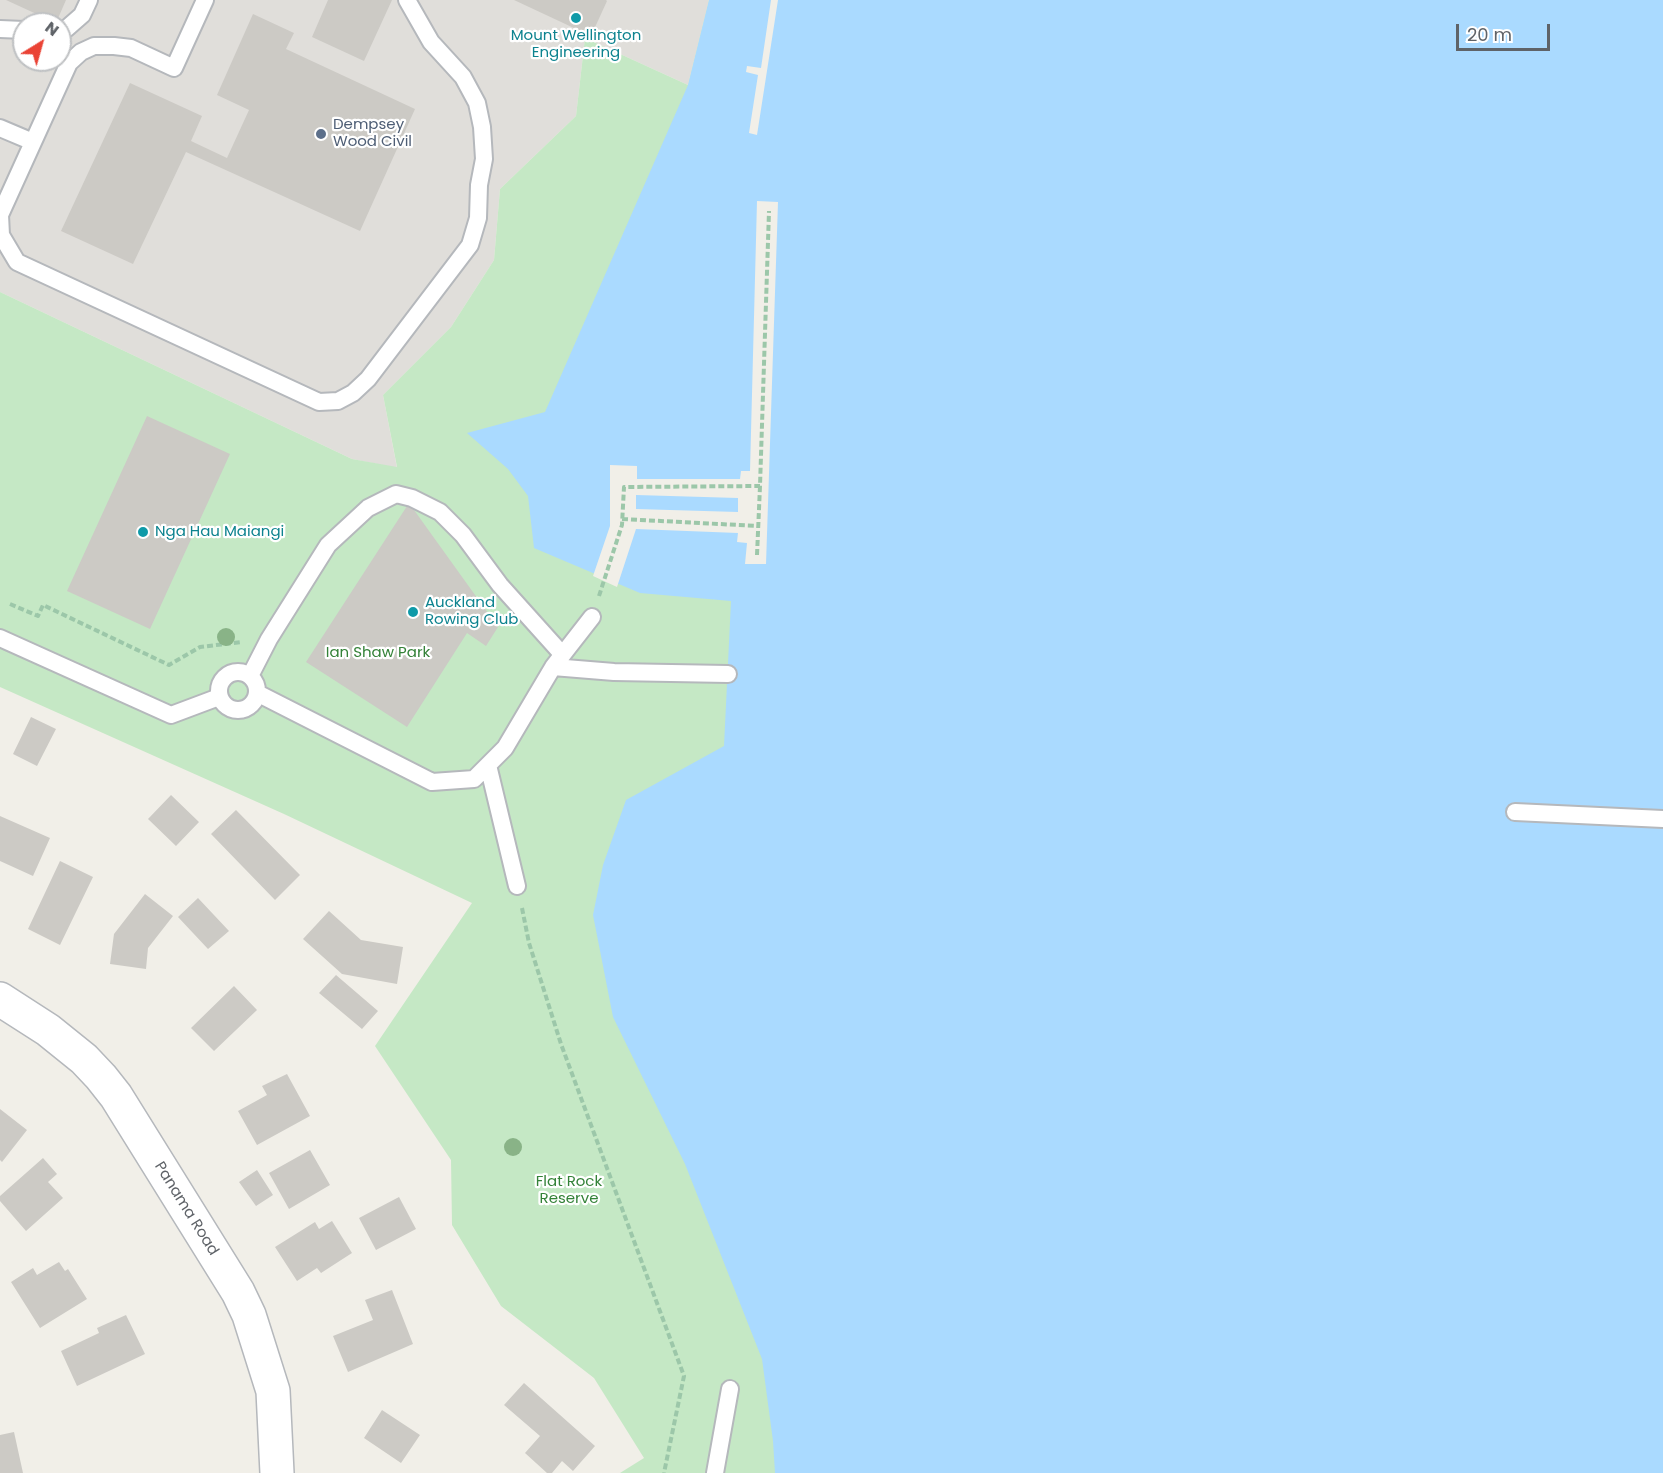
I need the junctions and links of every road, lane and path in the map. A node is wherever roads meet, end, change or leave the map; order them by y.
1 (89, 0) edge
2 (205, 0) edge
3 (407, 0) edge
4 (72, 24) edge
5 (0, 128) edge
6 (33, 142) junction
7 (769, 211) dead end
8 (760, 486) junction
9 (622, 519) junction
10 (758, 525) junction
11 (757, 555) dead end
12 (10, 604) dead end
13 (592, 617) joint
14 (0, 638) edge
15 (269, 639) junction
16 (558, 661) junction
17 (728, 674) dead end
18 (250, 676) junction
19 (257, 693) junction
20 (219, 697) junction
21 (488, 765) junction
22 (1515, 812) dead end
23 (1663, 819) edge
24 (517, 886) joint
25 (0, 999) edge
26 (730, 1389) dead end
27 (277, 1473) edge
28 (664, 1473) edge
29 (715, 1473) edge

1 - 4 lane
2 - 6 lane
3 - 6 lane
5 - 6 lane
7 - 8 path
8 - 9 path
8 - 10 path
9 - 10 path
9 - 13 path
10 - 11 path
12 - 15 path
13 - 16 lane
14 - 20 lane
15 - 16 lane
15 - 18 lane
16 - 17 lane
16 - 21 lane
18 - 19 lane
18 - 20 lane
19 - 20 lane
19 - 21 lane
21 - 24 lane
22 - 23 lane
24 - 28 path
25 - 27 street, Panama Road
26 - 29 lane

